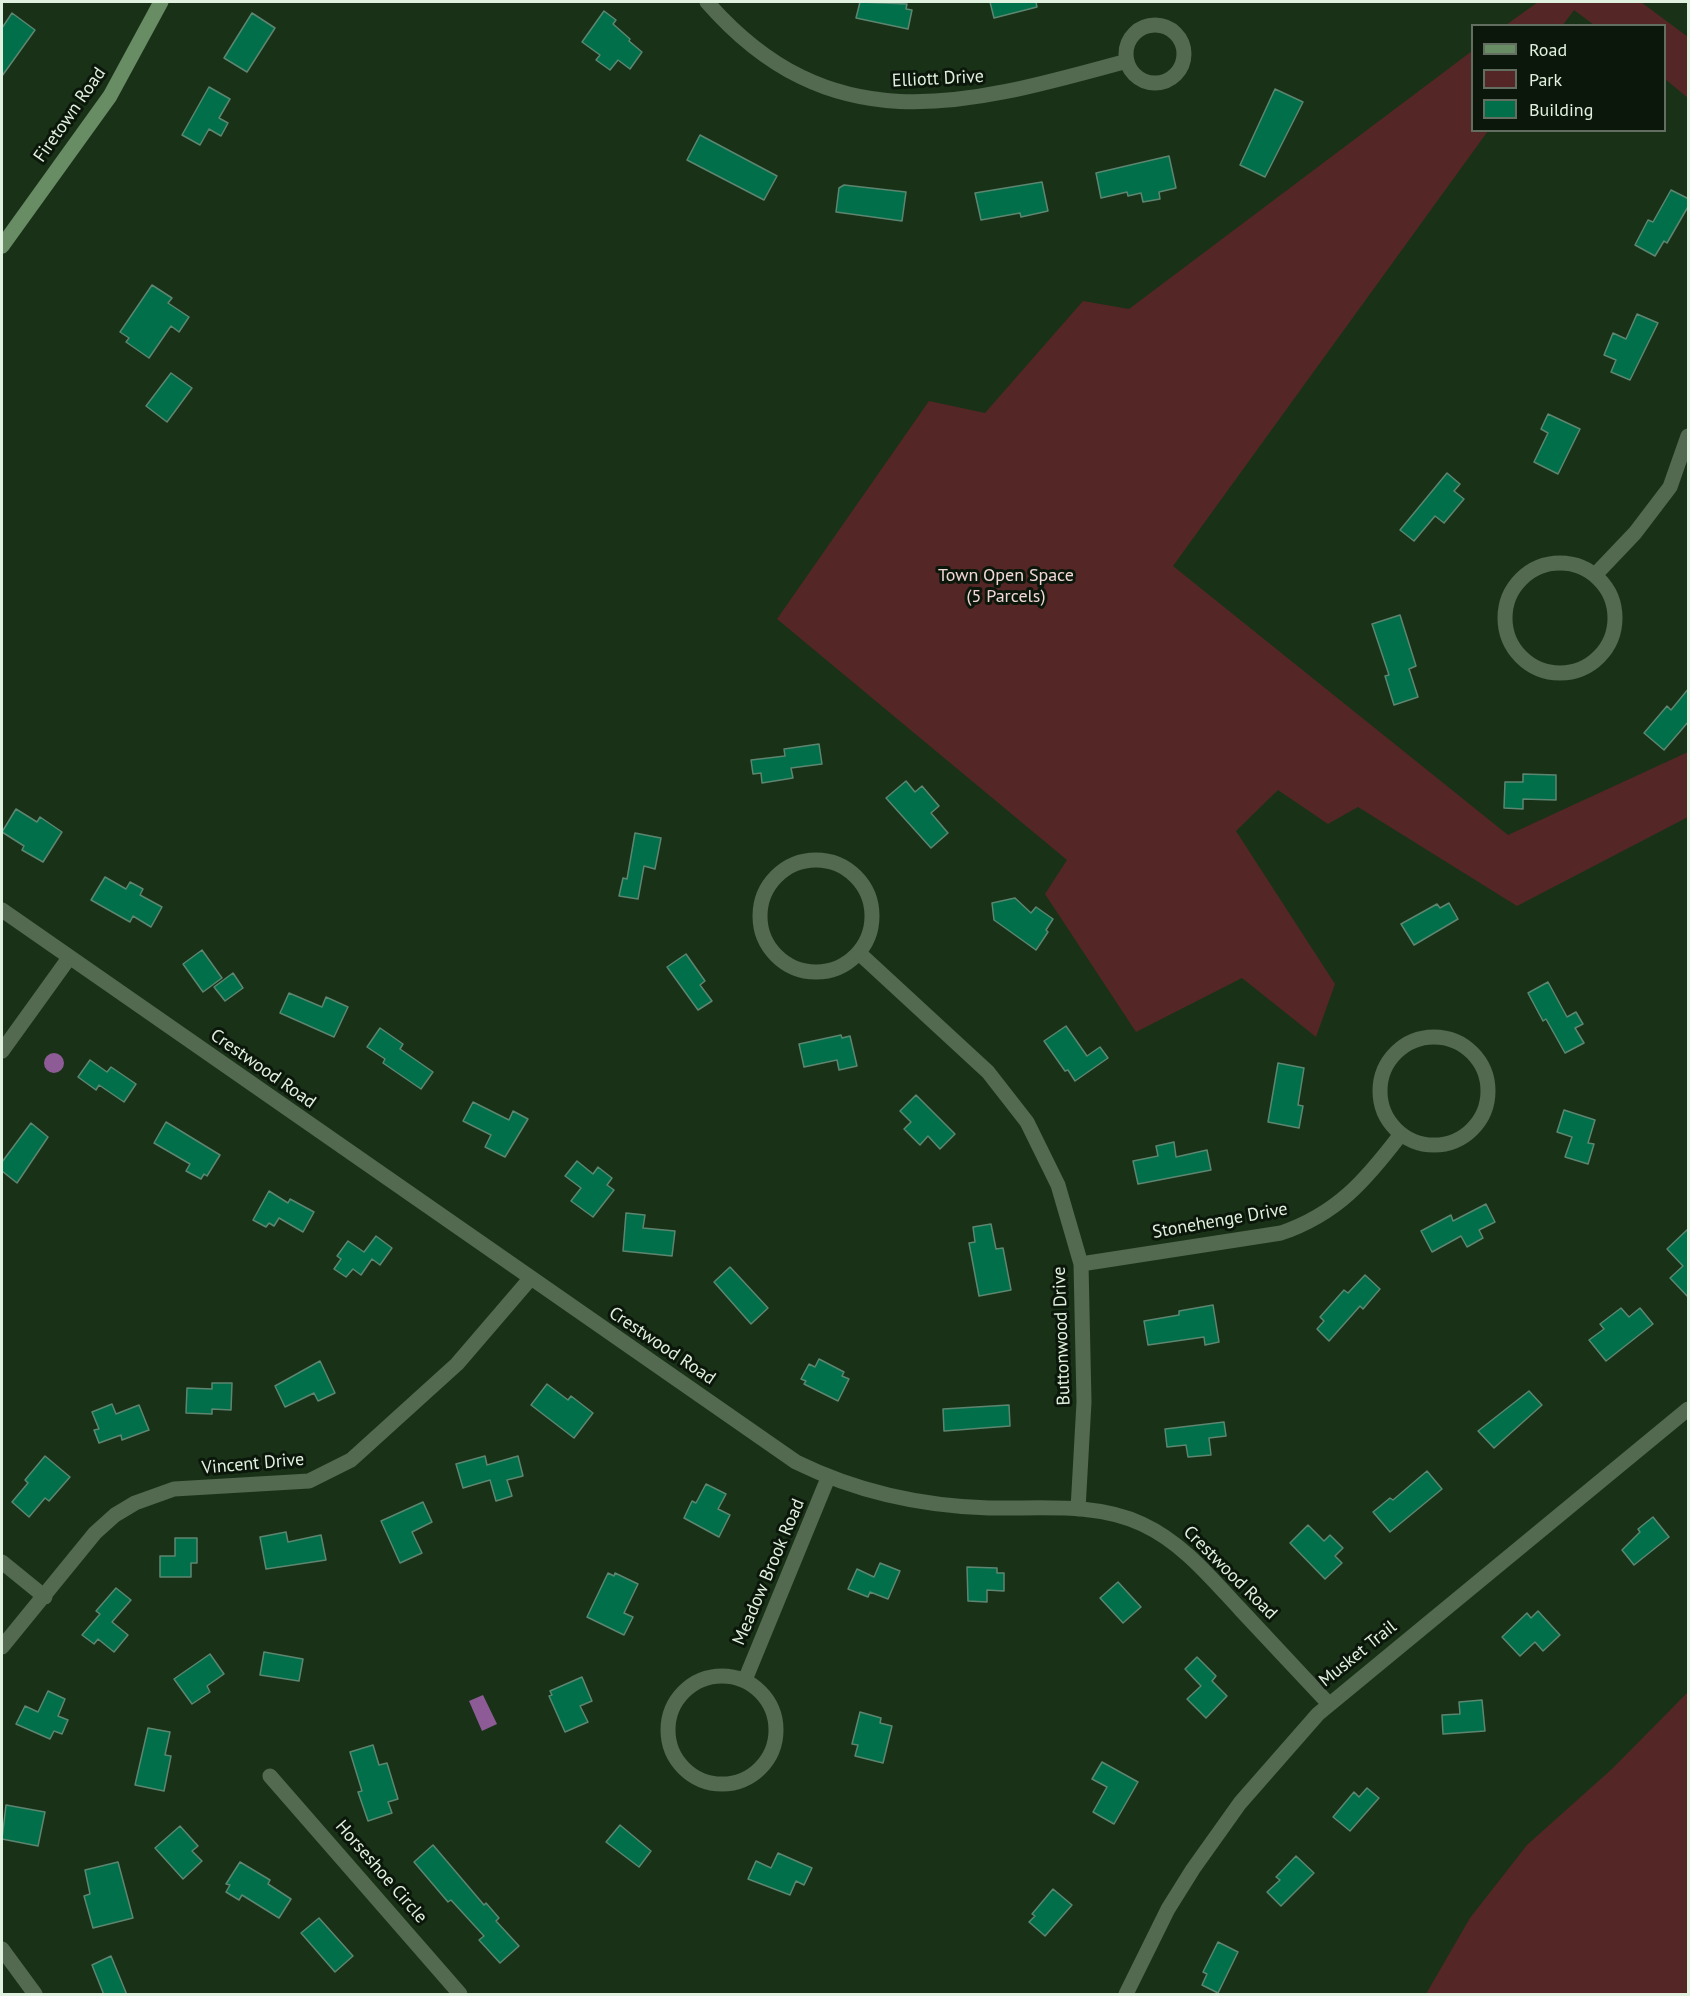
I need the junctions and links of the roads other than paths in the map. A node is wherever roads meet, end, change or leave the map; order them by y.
1 (161, 2) edge
2 (706, 2) edge
3 (1127, 61) dead end
4 (2, 246) edge
5 (1689, 436) edge
6 (1595, 575) junction
7 (2, 910) edge
8 (859, 953) junction
9 (69, 958) junction
10 (2, 1051) edge
11 (1401, 1134) junction
12 (1081, 1264) junction
13 (530, 1279) junction
14 (1689, 1409) edge
15 (828, 1478) junction
16 (1078, 1509) junction
17 (2, 1562) edge
18 (45, 1597) junction
19 (2, 1647) edge
20 (745, 1680) junction
21 (1328, 1704) junction
22 (270, 1776) dead end
23 (2, 1949) edge
24 (35, 1995) edge
25 (460, 1995) edge
26 (1126, 1995) edge

1 - 4 street, Firetown Road
2 - 3 street, Elliott Drive
5 - 6 street
6 - 6 street
7 - 9 street, Crestwood Road
8 - 8 street
8 - 12 street, Buttonwood Drive
9 - 10 street
9 - 13 street, Crestwood Road
11 - 11 street
11 - 12 street, Stonehenge Drive
12 - 16 street, Buttonwood Drive
13 - 15 street, Crestwood Road
13 - 18 street, Vincent Drive
14 - 21 street, Musket Trail
15 - 16 street, Crestwood Road
15 - 20 street, Meadow Brook Road
16 - 21 street, Crestwood Road
17 - 18 street
18 - 19 street, Vincent Drive
20 - 20 street
21 - 26 street, Musket Trail
22 - 25 street, Horseshoe Circle
23 - 24 street

